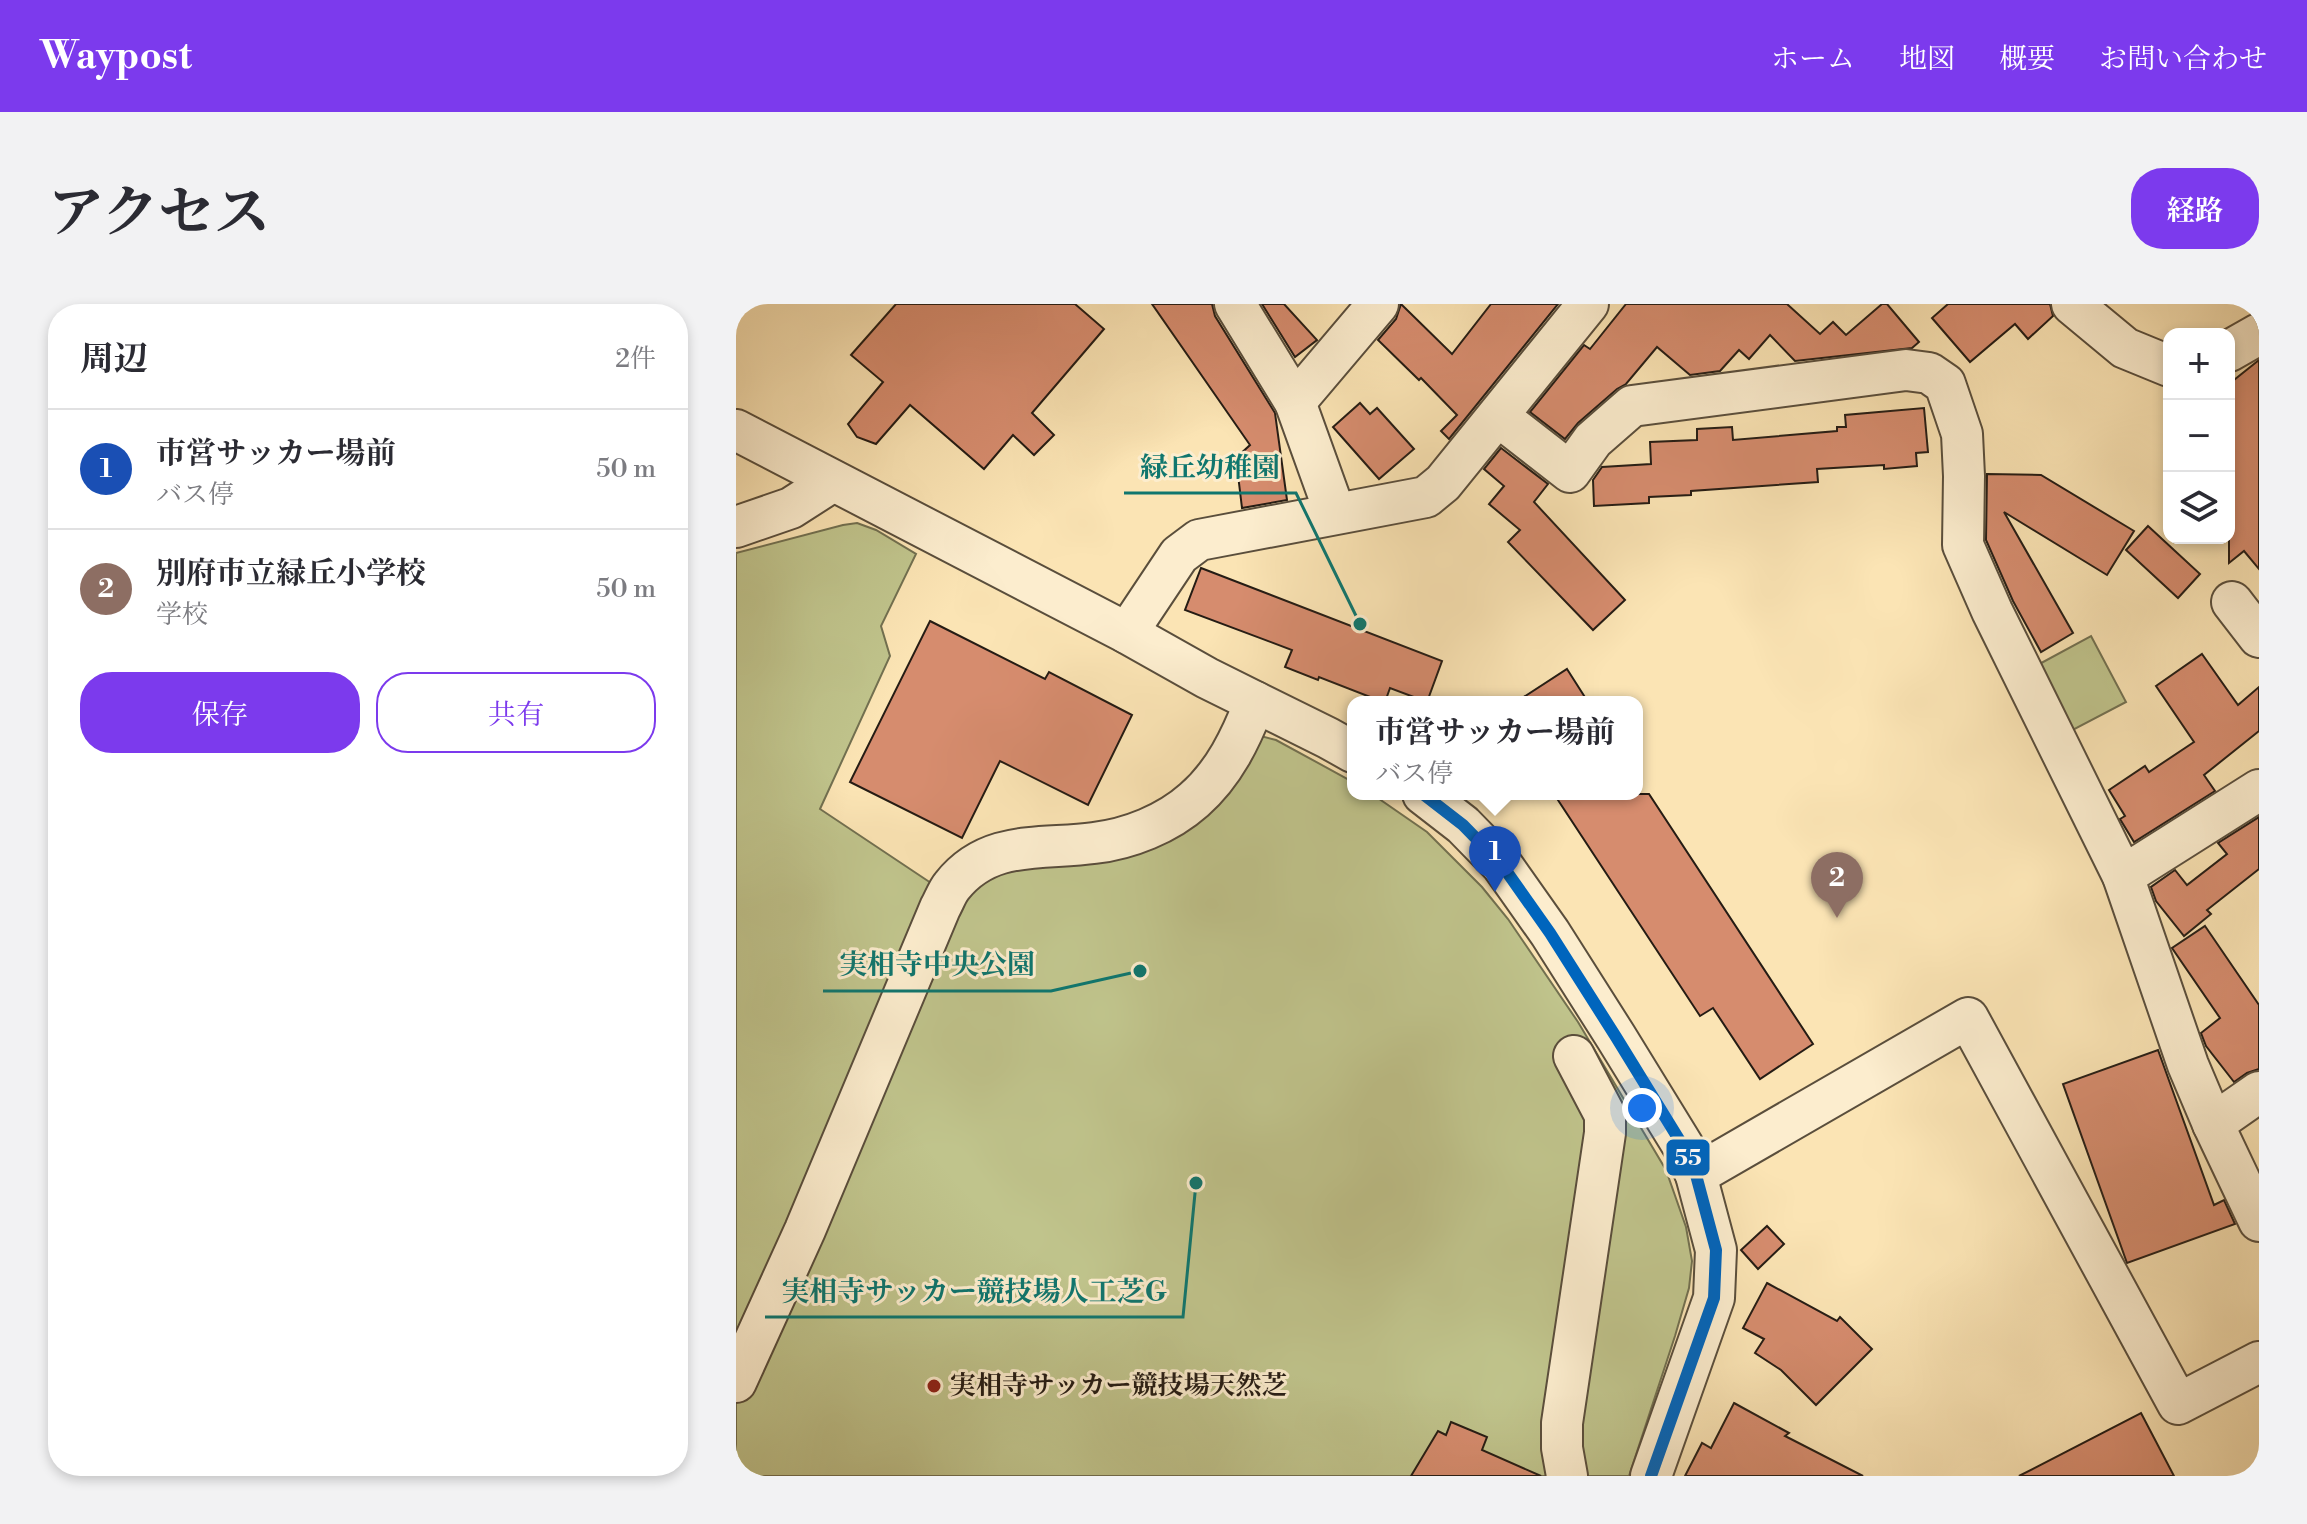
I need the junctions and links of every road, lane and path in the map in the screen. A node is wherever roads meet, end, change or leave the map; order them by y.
1 (1235, 304) edge
2 (1378, 304) edge
3 (1588, 304) edge
4 (2072, 304) edge
5 (2259, 334) edge
6 (2235, 348) edge
7 (2163, 364) edge
8 (1295, 402) junction
9 (1498, 416) junction
10 (736, 430) edge
11 (833, 481) junction
12 (1335, 513) junction
13 (736, 527) edge
14 (2232, 602) dead end
15 (1127, 633) junction
16 (2259, 637) edge
17 (1255, 702) junction
18 (1347, 749) edge
19 (2259, 790) edge
20 (1431, 800) edge
21 (2123, 876) junction
22 (1574, 1056) dead end
23 (2259, 1092) edge
24 (2213, 1124) junction
25 (1696, 1175) junction
26 (2259, 1221) edge
27 (2259, 1362) edge
28 (736, 1382) edge
29 (1567, 1476) edge
30 (1651, 1476) edge

1 - 8 street
2 - 8 street
3 - 9 street
4 - 7 street
5 - 6 street
8 - 12 street
9 - 12 street
9 - 21 street
10 - 11 street
11 - 13 street
11 - 15 street
12 - 15 street
14 - 16 street
15 - 17 street
17 - 18 street
17 - 28 street
19 - 21 street
20 - 25 street
21 - 24 street
22 - 29 street
23 - 24 street
24 - 26 street
25 - 27 street
25 - 30 street

